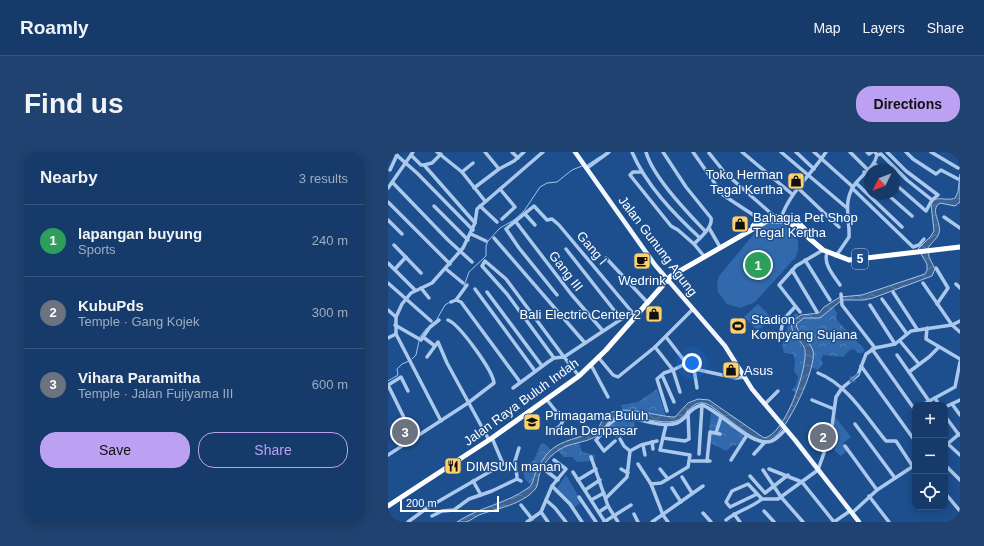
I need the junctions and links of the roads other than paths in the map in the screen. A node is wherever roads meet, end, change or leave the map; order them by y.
1 (393, 152) edge
2 (437, 152) edge
3 (485, 152) edge
4 (512, 152) edge
5 (524, 152) edge
6 (543, 152) edge
7 (575, 152) edge
8 (609, 152) edge
9 (632, 152) edge
10 (646, 152) edge
11 (663, 152) edge
12 (693, 152) edge
13 (742, 152) edge
14 (781, 152) edge
15 (796, 152) edge
16 (814, 152) edge
17 (826, 152) edge
18 (850, 152) edge
19 (867, 152) edge
20 (872, 152) edge
21 (887, 152) edge
22 (906, 152) edge
23 (931, 152) edge
24 (412, 153) edge
25 (709, 153) edge
26 (441, 154) junction
27 (876, 154) edge
28 (397, 155) junction
29 (518, 158) junction
30 (822, 159) junction
31 (405, 162) junction
32 (473, 163) dead end
33 (875, 164) edge
34 (424, 165) junction
35 (585, 166) junction
36 (958, 168) dead end
37 (499, 169) junction
38 (814, 169) junction
39 (864, 169) edge
40 (390, 170) dead end
41 (462, 172) junction
42 (642, 172) junction
43 (864, 174) edge
44 (808, 175) junction
45 (958, 179) dead end
46 (392, 183) junction
47 (854, 186) junction
48 (797, 187) junction
49 (388, 188) edge
50 (474, 188) junction
51 (900, 188) edge
52 (500, 189) junction
53 (792, 194) junction
54 (894, 200) edge
55 (932, 200) junction
56 (485, 201) junction
57 (388, 202) edge
58 (434, 206) dead end
59 (480, 206) junction
60 (847, 208) junction
61 (525, 214) junction
62 (774, 216) junction
63 (912, 216) dead end
64 (944, 217) dead end
65 (502, 218) dead end
66 (781, 218) junction
67 (388, 220) edge
68 (761, 220) junction
69 (960, 220) edge
70 (497, 222) dead end
71 (516, 222) junction
72 (476, 223) junction
73 (535, 225) dead end
74 (956, 225) junction
75 (840, 227) dead end
76 (902, 227) dead end
77 (709, 228) junction
78 (960, 228) edge
79 (752, 229) junction
80 (705, 231) junction
81 (472, 232) junction
82 (402, 234) dead end
83 (494, 238) dead end
84 (700, 238) junction
85 (924, 239) dead end
86 (468, 240) junction
87 (486, 241) dead end
88 (394, 244) dead end
89 (694, 244) junction
90 (720, 247) junction
91 (960, 247) edge
92 (566, 249) dead end
93 (460, 251) junction
94 (825, 252) junction
95 (704, 256) junction
96 (836, 256) junction
97 (406, 257) junction
98 (606, 258) dead end
99 (805, 260) junction
100 (472, 262) dead end
101 (388, 263) edge
102 (450, 264) junction
103 (446, 268) junction
104 (936, 268) dead end
105 (394, 269) junction
106 (792, 270) junction
107 (421, 273) dead end
108 (667, 279) junction
109 (388, 283) edge
110 (463, 283) dead end
111 (923, 283) dead end
112 (956, 284) dead end
113 (467, 285) dead end
114 (840, 285) dead end
115 (421, 288) junction
116 (960, 288) edge
117 (475, 289) dead end
118 (415, 290) junction
119 (487, 292) dead end
120 (893, 292) dead end
121 (841, 294) dead end
122 (557, 295) dead end
123 (429, 298) dead end
124 (405, 299) junction
125 (882, 299) dead end
126 (456, 300) junction
127 (830, 300) dead end
128 (451, 302) dead end
129 (647, 302) junction
130 (937, 304) junction
131 (870, 305) dead end
132 (795, 307) junction
133 (693, 309) junction
134 (388, 310) edge
135 (800, 312) dead end
136 (817, 312) dead end
137 (633, 314) junction
138 (396, 317) junction
139 (621, 319) junction
140 (439, 320) dead end
141 (448, 320) dead end
142 (431, 321) dead end
143 (960, 321) edge
144 (395, 325) junction
145 (952, 325) junction
146 (927, 328) junction
147 (917, 329) junction
148 (603, 331) junction
149 (960, 332) edge
150 (396, 334) junction
151 (907, 334) junction
152 (768, 336) dead end
153 (423, 337) junction
154 (666, 337) junction
155 (388, 338) edge
156 (900, 341) junction
157 (585, 344) junction
158 (895, 344) junction
159 (435, 346) junction
160 (655, 346) junction
161 (939, 346) junction
162 (873, 349) junction
163 (897, 354) dead end
164 (427, 357) dead end
165 (564, 357) junction
166 (598, 357) junction
167 (554, 358) junction
168 (960, 360) edge
169 (685, 364) junction
170 (919, 364) junction
171 (591, 365) junction
172 (542, 366) junction
173 (862, 366) junction
174 (535, 370) junction
175 (673, 370) junction
176 (694, 370) junction
177 (910, 372) junction
178 (818, 373) dead end
179 (662, 375) junction
180 (579, 376) junction
181 (744, 378) junction
182 (520, 382) junction
183 (388, 385) edge
184 (513, 388) dead end
185 (697, 388) dead end
186 (842, 388) junction
187 (408, 391) dead end
188 (778, 391) dead end
189 (680, 392) dead end
190 (608, 397) dead end
191 (935, 398) junction
192 (547, 400) junction
193 (812, 400) dead end
194 (960, 400) edge
195 (929, 401) joint
196 (674, 402) dead end
197 (937, 402) edge
198 (468, 403) junction
199 (765, 404) junction
200 (952, 404) junction
201 (702, 405) junction
202 (912, 405) edge
203 (948, 406) edge
204 (834, 409) junction
205 (667, 411) dead end
206 (688, 412) junction
207 (960, 415) edge
208 (720, 416) junction
209 (948, 420) edge
210 (441, 421) junction
211 (855, 424) dead end
212 (666, 425) junction
213 (817, 425) dead end
214 (786, 429) junction
215 (551, 433) dead end
216 (831, 433) junction
217 (960, 434) edge
218 (747, 435) junction
219 (414, 438) junction
220 (663, 438) junction
221 (913, 438) edge
222 (490, 439) junction
223 (620, 439) dead end
224 (615, 440) dead end
225 (652, 442) junction
226 (657, 442) dead end
227 (765, 442) junction
228 (948, 443) edge
229 (643, 445) junction
230 (846, 446) dead end
231 (948, 446) edge
232 (519, 448) dead end
233 (653, 449) dead end
234 (630, 450) junction
235 (699, 454) dead end
236 (754, 454) dead end
237 (388, 455) edge
238 (645, 455) dead end
239 (960, 455) edge
240 (591, 457) dead end
241 (554, 460) dead end
242 (731, 460) dead end
243 (692, 461) dead end
244 (912, 463) edge
245 (638, 464) dead end
246 (912, 467) edge
247 (948, 468) edge
248 (596, 469) junction
249 (621, 469) dead end
250 (660, 469) dead end
251 (769, 469) dead end
252 (545, 470) dead end
253 (763, 470) dead end
254 (818, 470) junction
255 (573, 472) dead end
256 (628, 473) junction
257 (788, 475) junction
258 (750, 476) dead end
259 (517, 477) dead end
260 (682, 477) dead end
261 (895, 478) junction
262 (668, 479) junction
263 (558, 480) junction
264 (578, 480) junction
265 (600, 480) junction
266 (960, 480) edge
267 (473, 481) junction
268 (521, 481) dead end
269 (802, 482) junction
270 (651, 484) junction
271 (552, 486) junction
272 (703, 486) dead end
273 (774, 486) junction
274 (672, 488) dead end
275 (585, 490) junction
276 (877, 490) junction
277 (604, 493) junction
278 (692, 493) junction
279 (757, 494) junction
280 (481, 495) junction
281 (869, 496) junction
282 (579, 497) dead end
283 (781, 497) junction
284 (948, 497) edge
285 (606, 498) junction
286 (762, 499) junction
287 (546, 500) junction
288 (591, 500) junction
289 (681, 502) junction
290 (521, 505) dead end
291 (631, 505) dead end
292 (388, 506) edge
293 (608, 506) junction
294 (764, 510) dead end
295 (960, 511) edge
296 (541, 512) junction
297 (599, 512) junction
298 (851, 512) junction
299 (703, 513) dead end
300 (634, 514) dead end
301 (734, 514) junction
302 (663, 515) junction
303 (432, 516) dead end
304 (614, 516) junction
305 (532, 519) junction
306 (726, 520) dead end
307 (408, 522) edge
308 (527, 522) edge
309 (548, 522) edge
310 (566, 522) edge
311 (582, 522) edge
312 (596, 522) edge
313 (604, 522) edge
314 (618, 522) edge
315 (638, 522) edge
316 (652, 522) edge
317 (668, 522) edge
318 (711, 522) edge
319 (740, 522) edge
320 (774, 522) edge
321 (803, 522) edge
322 (834, 522) edge
323 (859, 522) edge
324 (889, 522) edge

1 - 28 street
2 - 26 street
3 - 37 street
4 - 29 street
5 - 29 street
6 - 52 street
7 - 35 main road, Jalan Gunung Agung
8 - 35 street
9 - 42 street
10 - 80 street
11 - 77 street
12 - 68 street
13 - 53 street
14 - 44 street
15 - 38 street
16 - 30 street
17 - 30 street
18 - 39 street
19 - 20 street
21 - 55 street
22 - 45 street
23 - 36 street
24 - 31 street
24 - 34 street
25 - 62 street
26 - 34 street
26 - 41 street
27 - 33 street
27 - 55 street
28 - 31 street
28 - 40 street
29 - 37 street
30 - 38 street
30 - 47 street
31 - 46 street
31 - 81 street
32 - 41 street
34 - 72 street
35 - 108 main road, Jalan Gunung Agung
37 - 50 street
38 - 44 street
41 - 50 street
42 - 84 street
42 - 89 street
43 - 47 street
44 - 48 street
44 - 60 street
46 - 49 street
46 - 93 street
47 - 60 street
47 - 76 street
47 - 85 street
48 - 53 street
48 - 75 street
50 - 56 street
51 - 55 street
52 - 56 street
52 - 65 street
53 - 66 street
54 - 63 street
56 - 59 street
57 - 102 street
58 - 86 street
59 - 70 street
59 - 72 street
60 - 96 street
61 - 71 street
61 - 73 street
61 - 137 street, Gang I
62 - 66 highway, 5
62 - 68 highway, 5
64 - 74 street
66 - 79 highway, 5
66 - 94 highway, 5
67 - 82 street
68 - 79 highway, 5
69 - 74 street
71 - 122 street
71 - 148 street, Gang III
72 - 81 street
74 - 78 street
77 - 80 street
77 - 90 street
79 - 90 highway, 5
80 - 84 street
81 - 86 street
81 - 87 street
83 - 157 street
84 - 89 street
86 - 93 street
88 - 97 street
89 - 95 street
90 - 95 highway, 5
91 - 96 highway, 5
92 - 139 street
93 - 100 street
93 - 102 street
94 - 96 highway, 5
94 - 99 street
94 - 114 street
95 - 108 highway, 5
97 - 105 street
97 - 107 street
98 - 129 street
99 - 106 street
99 - 127 street
101 - 105 street
102 - 103 street
103 - 110 street
103 - 115 street
104 - 130 street
105 - 118 street
106 - 132 street
106 - 136 street
108 - 129 highway, Jalan Raya Buluh Indah / 5
108 - 133 main road, Jalan Gunung Agung
109 - 124 street
111 - 130 street
112 - 116 street
113 - 126 street
115 - 118 street
115 - 123 street
117 - 174 street
118 - 124 street
119 - 172 street
120 - 147 street
121 - 162 street
124 - 138 street
124 - 142 street
125 - 151 street
126 - 128 street
126 - 182 street
129 - 137 highway, Jalan Raya Buluh Indah / 5
130 - 145 street
131 - 158 street
132 - 135 street
132 - 152 street
133 - 154 street
133 - 181 main road, Jalan Gunung Agung
134 - 138 street
137 - 139 street
137 - 166 highway, Jalan Raya Buluh Indah / 5
138 - 144 street
139 - 148 street
140 - 153 street
141 - 198 street
143 - 145 street
144 - 150 street
144 - 153 street
145 - 146 street
145 - 149 street
146 - 147 street
146 - 161 street
147 - 151 street
148 - 157 street
150 - 155 street
150 - 210 street
151 - 156 street
153 - 159 street
154 - 160 street
154 - 169 street
156 - 158 street
156 - 170 street
157 - 165 street
158 - 162 street
159 - 164 street
159 - 198 street
160 - 166 street
160 - 175 street
161 - 168 street
161 - 170 street
162 - 173 street
162 - 202 street
163 - 177 street
165 - 167 street
165 - 167 street
165 - 180 street
166 - 171 highway, Jalan Raya Buluh Indah / 5
167 - 172 street
168 - 191 street
169 - 175 street
169 - 176 street
170 - 177 street
171 - 180 highway, Jalan Raya Buluh Indah / 5
171 - 190 street
172 - 174 street
173 -> 186 street
173 - 221 street
174 - 182 street
175 - 179 street
175 - 189 street
176 - 181 street
176 - 185 street
177 - 195 street
178 - 186 street
179 - 196 street
179 - 205 street
180 - 192 highway, Jalan Raya Buluh Indah / 5
181 - 199 main road, Jalan Gunung Agung
182 - 184 street
183 - 187 street
183 - 219 street
186 - 204 street
186 - 244 street
188 - 199 street
191 - 195 street
191 - 197 street
192 - 215 street
192 - 222 highway, Jalan Raya Buluh Indah / 5
193 - 204 street
194 - 200 street
198 - 210 street
198 - 222 street
199 - 214 main road, Jalan Gunung Agung
200 - 203 street
200 - 207 street
201 - 206 street
201 - 208 street
201 - 235 street
204 - 216 street
206 - 212 street
206 - 220 street
208 - 218 street
208 - 243 street
209 - 217 street
210 - 219 street
211 - 261 street
212 - 220 street
212 - 224 street
213 - 216 street
214 - 227 street
214 - 254 main road, Jalan Gunung Agung
216 - 254 street
217 - 228 street
218 - 227 street
218 - 242 street
219 - 237 street
220 - 262 street
222 - 267 street
222 - 292 highway, Jalan Raya Buluh Indah / 5
223 - 234 street
225 - 226 street
225 - 229 street
225 - 233 street
227 - 236 street
229 - 234 street
229 - 238 street
230 - 276 street
231 - 239 street
232 - 259 street
234 - 256 street
240 - 248 street
241 - 263 street
245 - 270 street
246 - 261 street
247 - 266 street
248 - 264 street
248 - 265 street
249 - 256 street
250 - 262 street
251 - 257 street
252 - 263 street
253 - 273 street
254 - 269 street
254 - 298 main road, Jalan Gunung Agung
255 - 264 street
256 - 285 street
257 - 269 street
257 - 273 street
258 - 273 street
260 - 278 street
261 - 276 street
262 - 270 street
263 - 271 street
264 - 275 street
265 - 275 street
265 - 277 street
267 - 280 street
267 - 307 street
268 - 280 street
269 - 283 street
269 - 322 street
270 - 302 street
271 - 287 street
271 - 311 street
272 - 278 street
273 - 283 street
274 - 289 street
275 - 288 street
276 - 281 street
277 - 285 street
277 - 288 street
278 - 289 street
279 - 279 street
279 - 286 street
280 - 303 street
281 - 298 street
281 - 324 street
282 - 312 street
283 - 286 street
283 - 321 street
284 - 295 street
285 - 293 street
286 - 301 street
287 - 296 street
287 - 310 street
288 - 297 street
289 - 302 street
290 - 305 street
291 - 304 street
293 - 297 street
293 - 304 street
294 - 320 street
296 - 305 street
296 - 309 street
297 - 313 street
298 - 322 street
298 - 323 main road, Jalan Gunung Agung
299 - 318 street
300 - 315 street
301 - 306 street
301 - 319 street
302 - 316 street
302 - 317 street
304 - 313 street
304 - 314 street
305 - 308 street

